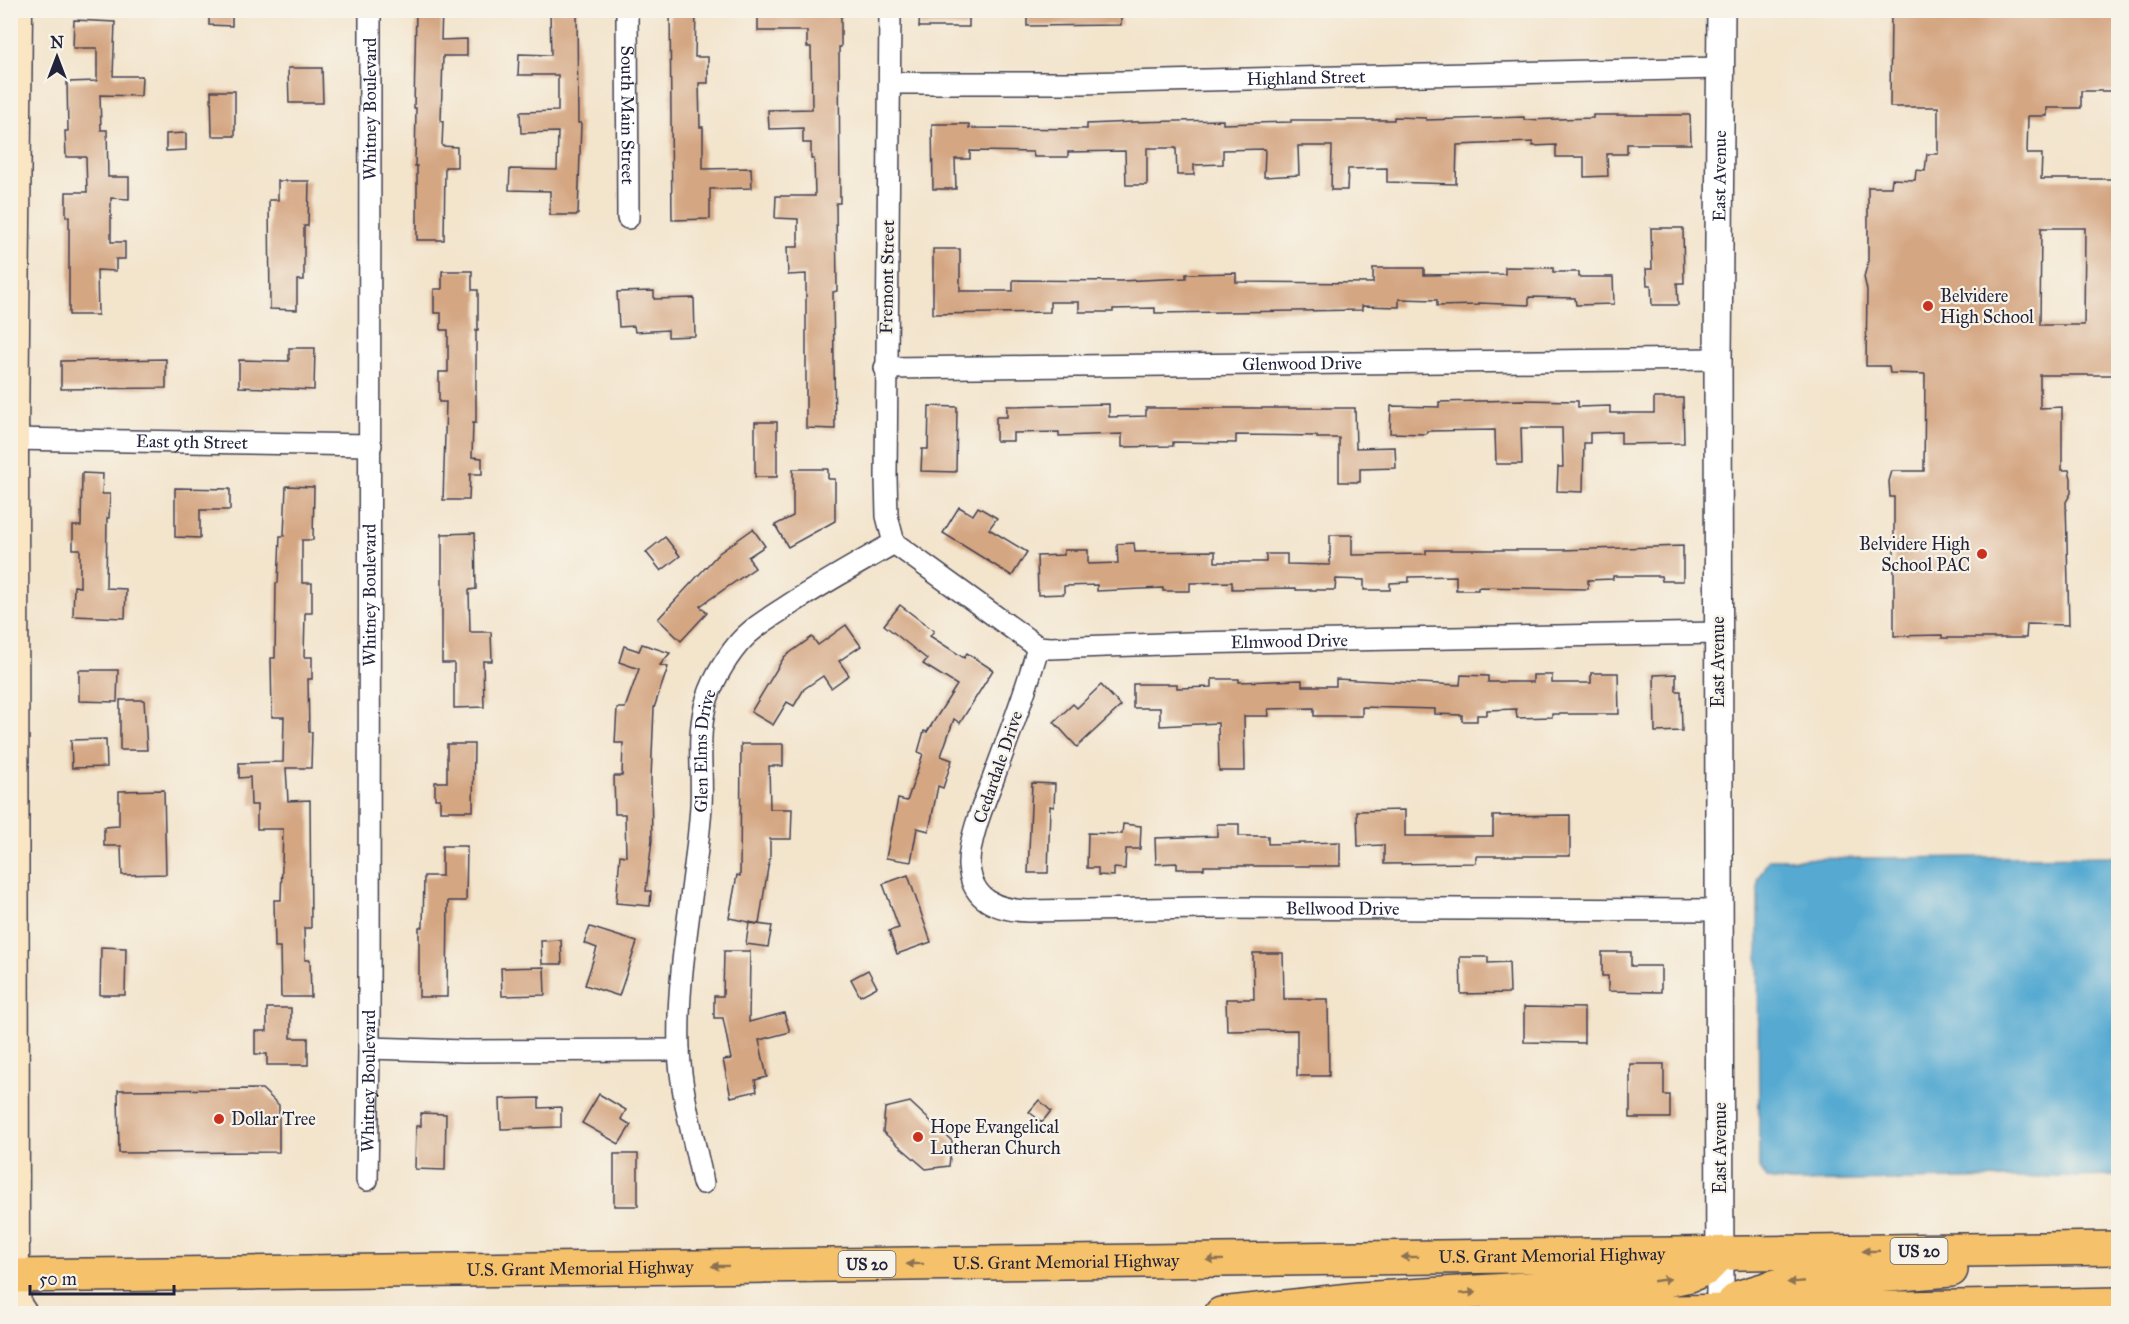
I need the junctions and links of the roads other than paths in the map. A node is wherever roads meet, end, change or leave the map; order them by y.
1 (17, 10) edge
2 (370, 10) edge
3 (627, 10) edge
4 (890, 10) edge
5 (1722, 10) edge
6 (1721, 68) junction
7 (890, 83) junction
8 (628, 218) dead end
9 (1718, 359) junction
10 (885, 368) junction
11 (12, 439) edge
12 (371, 445) junction
13 (894, 543) junction
14 (1718, 633) junction
15 (1038, 647) junction
16 (976, 888) joint
17 (1718, 910) junction
18 (369, 1048) junction
19 (679, 1050) junction
20 (367, 1180) dead end
21 (703, 1183) dead end
22 (2082, 1248) junction
23 (2118, 1248) edge
24 (1720, 1253) junction
25 (12, 1277) edge
26 (2118, 1304) edge
27 (1720, 1312) edge
28 (22, 1314) edge
29 (1221, 1314) edge
30 (1564, 1314) edge

1 - 11 main road
2 - 12 street, Whitney Boulevard
3 - 8 street, South Main Street
4 - 7 street, Fremont Street
5 - 6 street, East Avenue
6 - 7 street, Highland Street
6 - 9 street, East Avenue
7 - 10 street, Fremont Street
9 - 10 street, Glenwood Drive
9 - 14 street, East Avenue
10 - 13 street, Fremont Street
11 - 12 street, East 9th Street
11 - 25 main road
12 - 18 street, Whitney Boulevard
13 - 15 street
13 - 19 street, Glen Elms Drive
14 - 15 street, Elmwood Drive
14 - 17 street, East Avenue
15 - 16 street, Cedardale Drive
16 - 17 street, Bellwood Drive
17 - 24 street, East Avenue
18 - 19 street
18 - 20 street, Whitney Boulevard
19 - 21 street, Glen Elms Drive
22 - 23 main road, U.S. Grant Memorial Highway / US 20
22 -> 24 main road, U.S. Grant Memorial Highway / US 20
22 -> 27 main road
24 -> 25 main road, U.S. Grant Memorial Highway / US 20
24 - 27 street, East Avenue
29 -> 24 main road
25 - 28 main road
26 - 27 main road
27 - 30 main road

